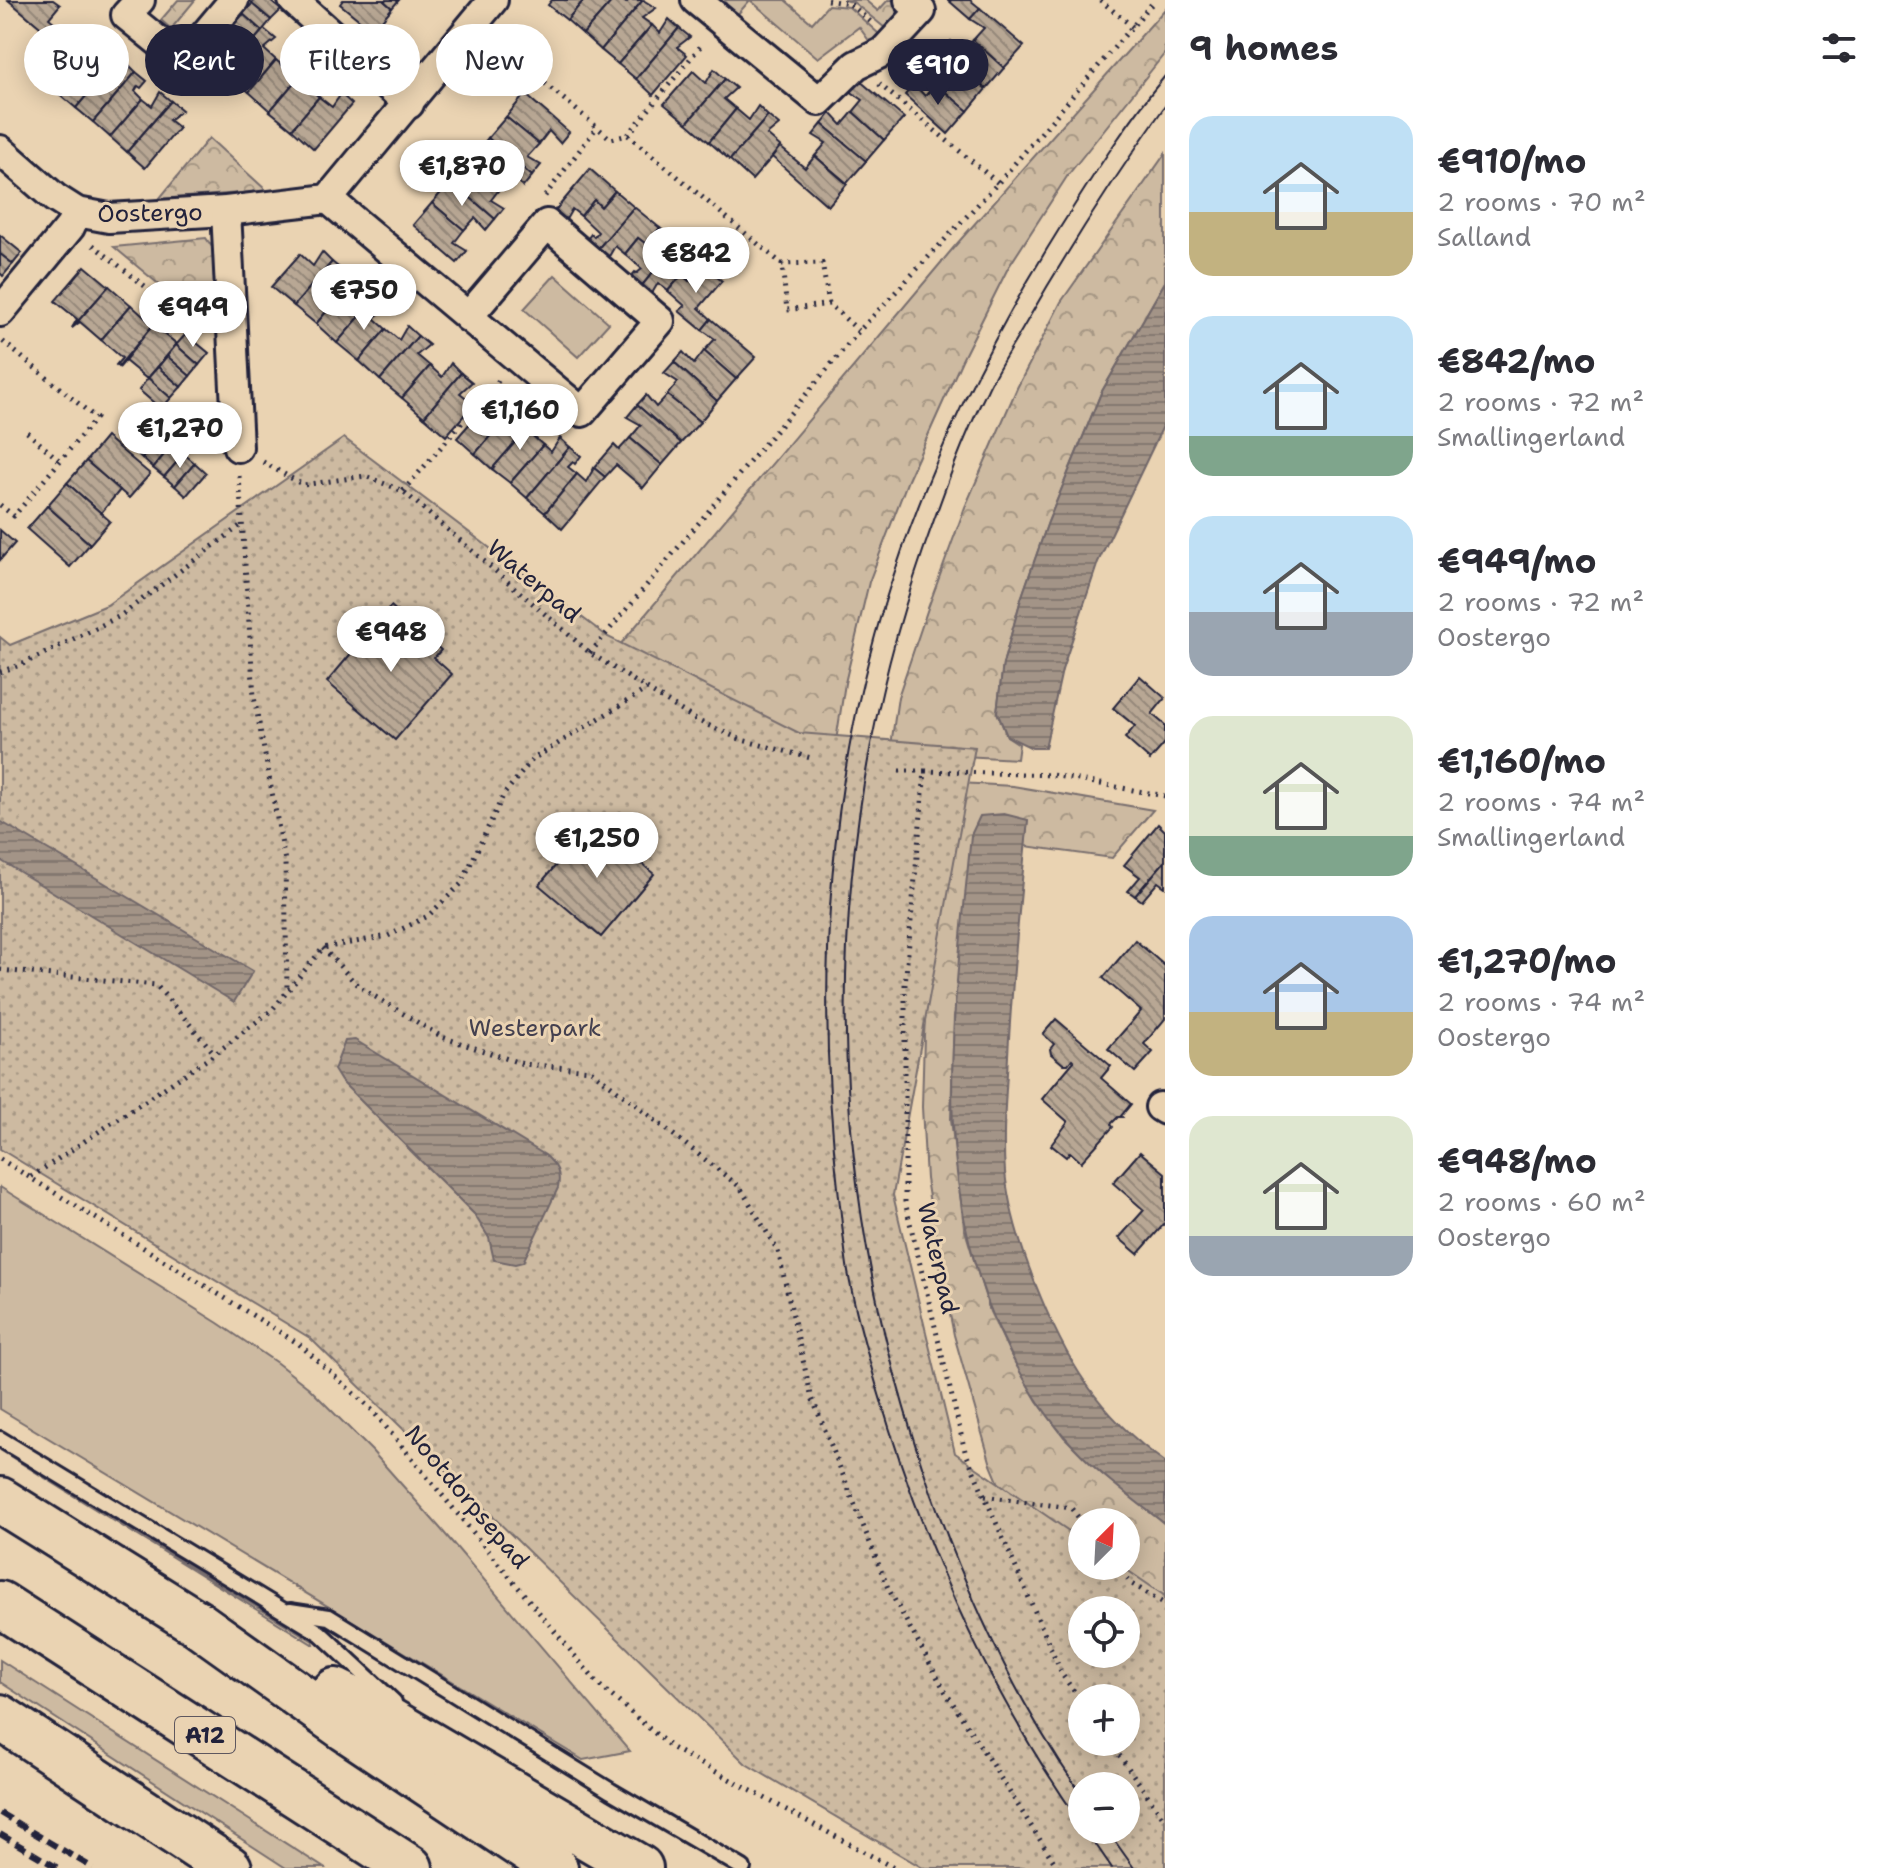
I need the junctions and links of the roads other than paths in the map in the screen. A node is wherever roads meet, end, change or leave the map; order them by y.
1 (140, 0) edge
2 (234, 0) edge
3 (293, 0) edge
4 (493, 0) edge
5 (698, 0) edge
6 (909, 0) edge
7 (409, 104) junction
8 (0, 150) edge
9 (328, 199) junction
10 (226, 211) junction
11 (74, 220) junction
12 (0, 312) edge
13 (468, 317) junction
14 (238, 447) road end
15 (0, 1439) edge
16 (0, 1500) edge
17 (0, 1604) edge
18 (281, 1609) junction
19 (197, 1623) junction
20 (0, 1717) edge
21 (453, 1759) junction
22 (229, 1868) edge
23 (410, 1868) edge
24 (555, 1868) edge
25 (640, 1868) edge
26 (743, 1868) edge

1 - 2 street
3 - 7 street
4 - 7 street
5 - 6 street
7 - 9 street
8 - 11 street, Oostergo
9 - 10 street, Oostergo
9 - 13 street
10 - 11 street, Oostergo
10 - 14 street, Oostergo
11 - 12 street
13 - 13 street
15 - 18 lane
16 - 19 highway
17 - 23 highway, A12
18 - 21 lane
18 - 26 lane
19 - 21 highway
19 - 24 highway
20 - 22 highway
21 - 25 highway

